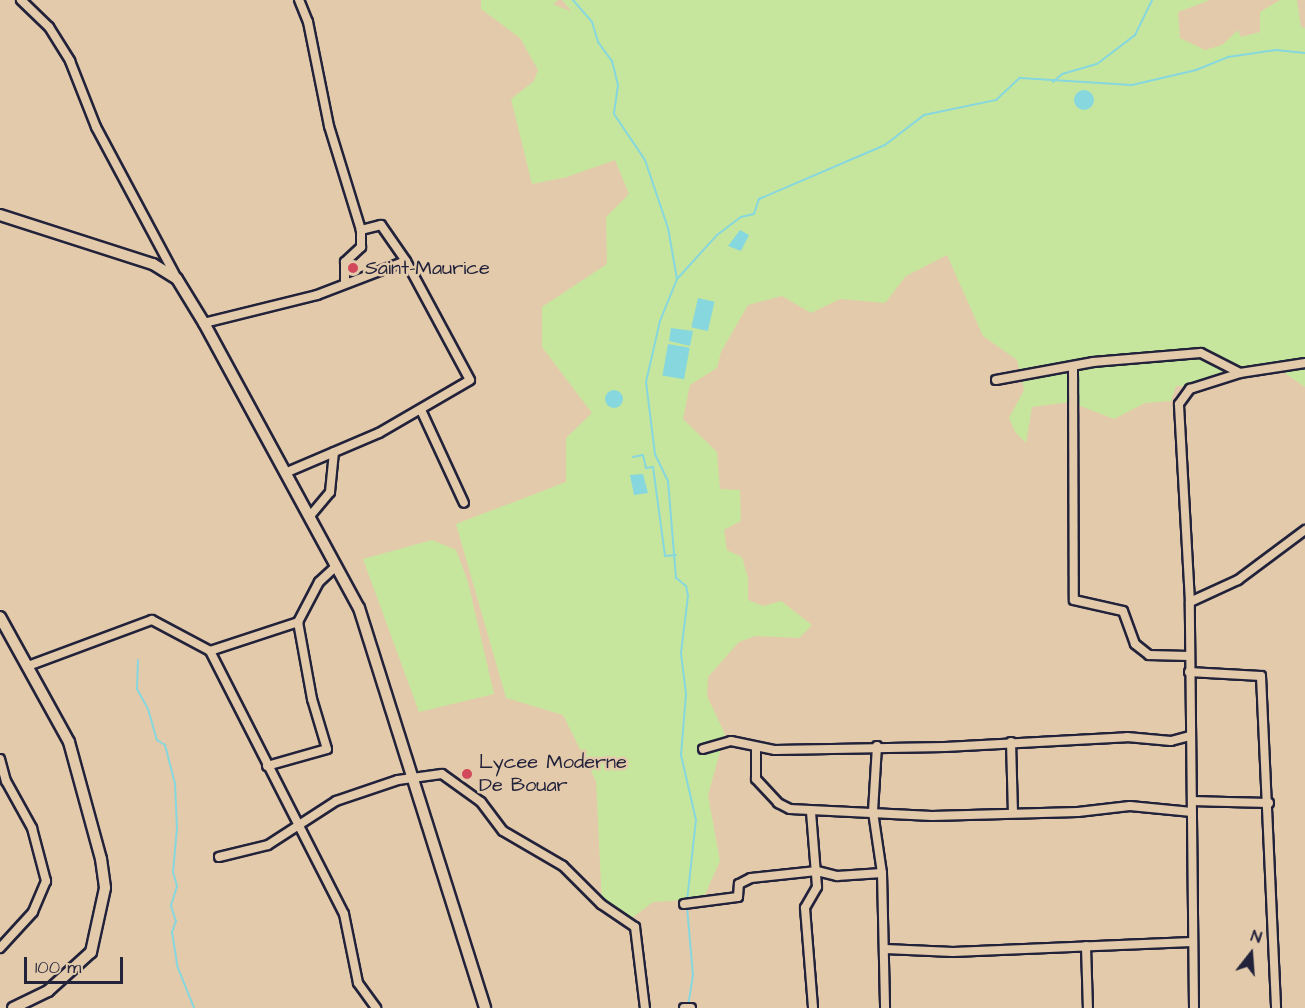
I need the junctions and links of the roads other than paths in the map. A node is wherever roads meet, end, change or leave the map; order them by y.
1 (23, 0) edge
2 (299, 0) edge
3 (0, 215) edge
4 (361, 230) junction
5 (406, 261) junction
6 (177, 279) junction
7 (345, 283) junction
8 (204, 323) junction
9 (1305, 363) edge
10 (1073, 367) junction
11 (1240, 373) junction
12 (996, 380) dead end
13 (421, 410) junction
14 (334, 452) junction
15 (285, 473) junction
16 (464, 503) dead end
17 (310, 516) junction
18 (1305, 531) edge
19 (336, 566) junction
20 (1190, 602) junction
21 (0, 617) edge
22 (298, 621) junction
23 (210, 651) junction
24 (1189, 656) junction
25 (28, 666) junction
26 (1189, 672) junction
27 (1190, 736) junction
28 (1011, 742) junction
29 (877, 746) junction
30 (756, 748) junction
31 (703, 749) dead end
32 (0, 759) edge
33 (267, 766) junction
34 (413, 777) junction
35 (1192, 801) junction
36 (1269, 803) junction
37 (811, 812) junction
38 (873, 812) junction
39 (1192, 812) junction
40 (1013, 813) junction
41 (299, 827) junction
42 (219, 857) dead end
43 (817, 872) junction
44 (882, 873) junction
45 (684, 904) dead end
46 (1192, 942) junction
47 (1086, 946) junction
48 (0, 948) edge
49 (885, 949) junction
50 (13, 1008) edge
51 (376, 1008) edge
52 (485, 1008) edge
53 (645, 1008) edge
54 (684, 1008) edge
55 (691, 1008) edge
56 (813, 1008) edge
57 (885, 1008) edge
58 (1088, 1008) edge
59 (1194, 1008) edge
60 (1276, 1008) edge

1 - 6 street
2 - 4 street
3 - 6 main road
4 - 5 street
4 - 7 street
5 - 7 street
5 - 13 street
6 - 8 main road
7 - 8 street
8 - 15 main road
9 - 11 street
10 - 11 street
10 - 12 street
10 - 24 street
11 - 20 street
13 - 14 street
13 - 16 street
14 - 15 street
14 - 17 street
15 - 17 main road
17 - 19 main road
18 - 20 street
19 - 22 street
19 - 34 main road
20 - 24 street
21 - 25 main road
22 - 23 street
22 - 33 street
23 - 25 street
23 - 33 street
24 - 26 street
25 - 50 main road
26 - 27 street
26 - 36 street
27 - 28 street
27 - 35 street
28 - 29 street
28 - 40 street
29 - 30 street
29 - 38 street
30 - 31 street
30 - 37 street
32 - 48 street
33 - 41 street
34 - 41 street
34 - 52 main road
34 - 53 street
35 - 36 street
35 - 39 street
36 - 60 street
37 - 38 street
37 - 43 street
38 - 40 street
38 - 44 street
39 - 40 street
39 - 46 street
41 - 42 street
41 - 51 street
43 - 44 street
43 - 45 street
43 - 56 street
44 - 49 street
46 - 47 street
46 - 59 street
47 - 49 street
47 - 58 street
49 - 57 street
54 - 55 street

